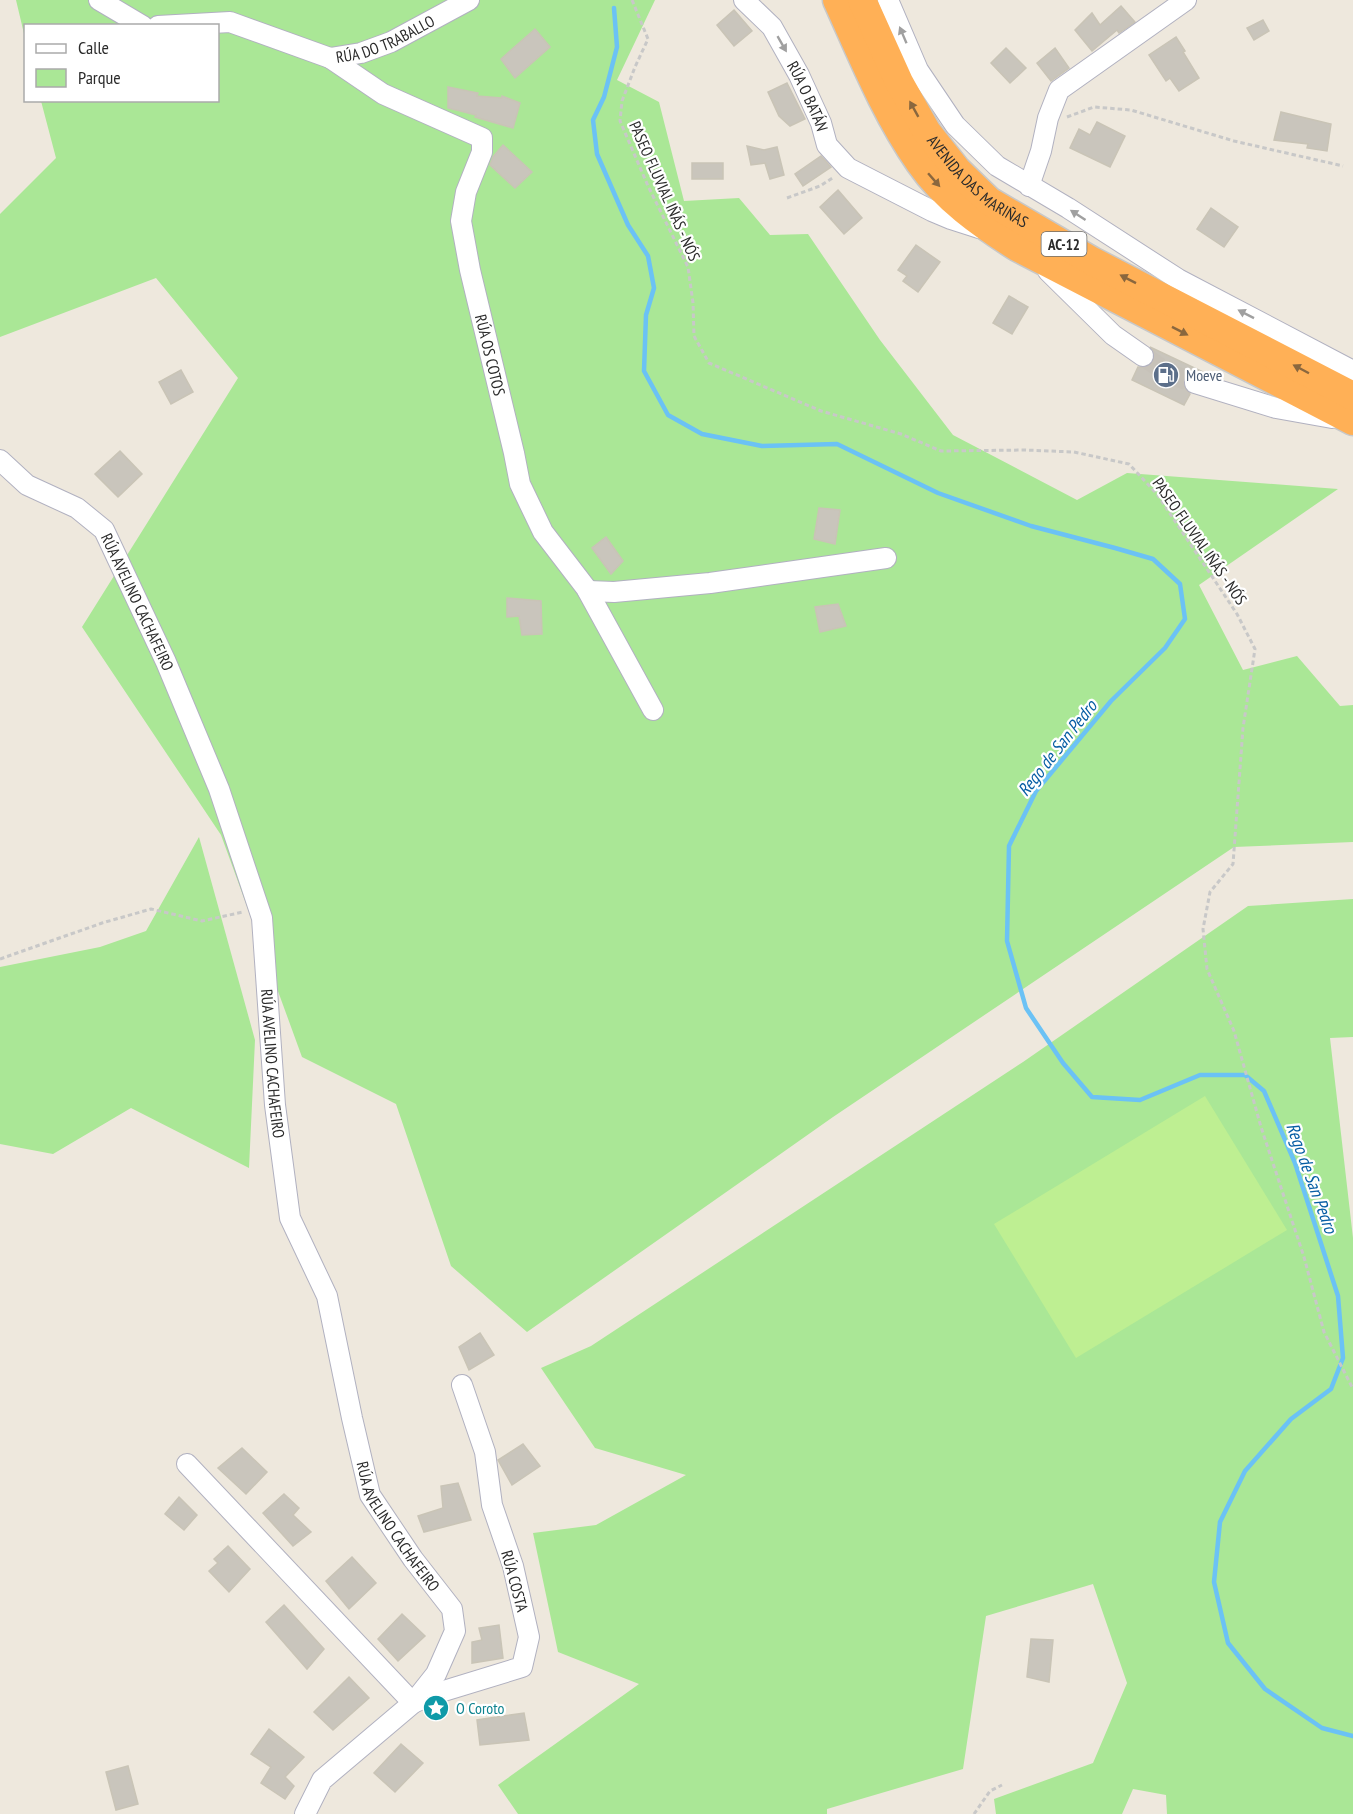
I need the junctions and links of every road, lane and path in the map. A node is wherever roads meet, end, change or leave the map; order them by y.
1 (99, 0) edge
2 (469, 0) edge
3 (632, 0) edge
4 (744, 0) edge
5 (837, 0) edge
6 (862, 0) edge
7 (888, 0) edge
8 (1186, 0) edge
9 (140, 24) edge
10 (194, 24) edge
11 (330, 58) junction
12 (1048, 118) junction
13 (1343, 166) dead end
14 (848, 168) junction
15 (1029, 186) junction
16 (787, 198) dead end
17 (994, 232) junction
18 (1035, 255) junction
19 (1143, 356) tunnel mouth
20 (1353, 371) edge
21 (1195, 383) tunnel mouth
22 (1353, 396) edge
23 (1353, 422) edge
24 (0, 459) edge
25 (886, 558) dead end
26 (588, 591) junction
27 (653, 710) dead end
28 (258, 907) junction
29 (0, 959) edge
30 (462, 1385) dead end
31 (1353, 1389) edge
32 (187, 1464) dead end
33 (413, 1703) junction
34 (1002, 1785) dead end
35 (305, 1814) edge
36 (974, 1814) edge

1 - 9 street
2 - 11 street, RÚA DO TRABALLO
3 - 31 path, PASEO FLUVIAL IÑÁS - NÓS
4 -> 14 street, RÚA O BATÁN
5 -> 17 highway, AVENIDA DAS MARIÑAS / AC-12
22 -> 6 highway, AVENIDA DAS MARIÑAS / AC-12
15 -> 7 street, AVENIDA DAS MARIÑAS
8 - 12 street
10 - 11 street, RÚA DO TRABALLO
11 - 26 street, RÚA OS COTOS
12 - 13 path
12 - 15 street
14 - 16 path
14 - 17 street, AVENIDA DAS MARIÑAS
20 -> 15 street, AVENIDA DAS MARIÑAS
17 - 18 highway, AVENIDA DAS MARIÑAS / AC-12
18 - 19 street
18 -> 23 highway, AVENIDA DAS MARIÑAS / AC-12
21 - 23 street
24 - 28 street, RÚA AVELINO CACHAFEIRO
25 - 26 street
26 - 27 street, RÚA OS COTOS
28 - 29 path
28 - 33 street, RÚA AVELINO CACHAFEIRO
30 - 33 street, RÚA COSTA
32 - 33 street
33 - 35 street, RÚA AVELINO CACHAFEIRO
34 - 36 path

